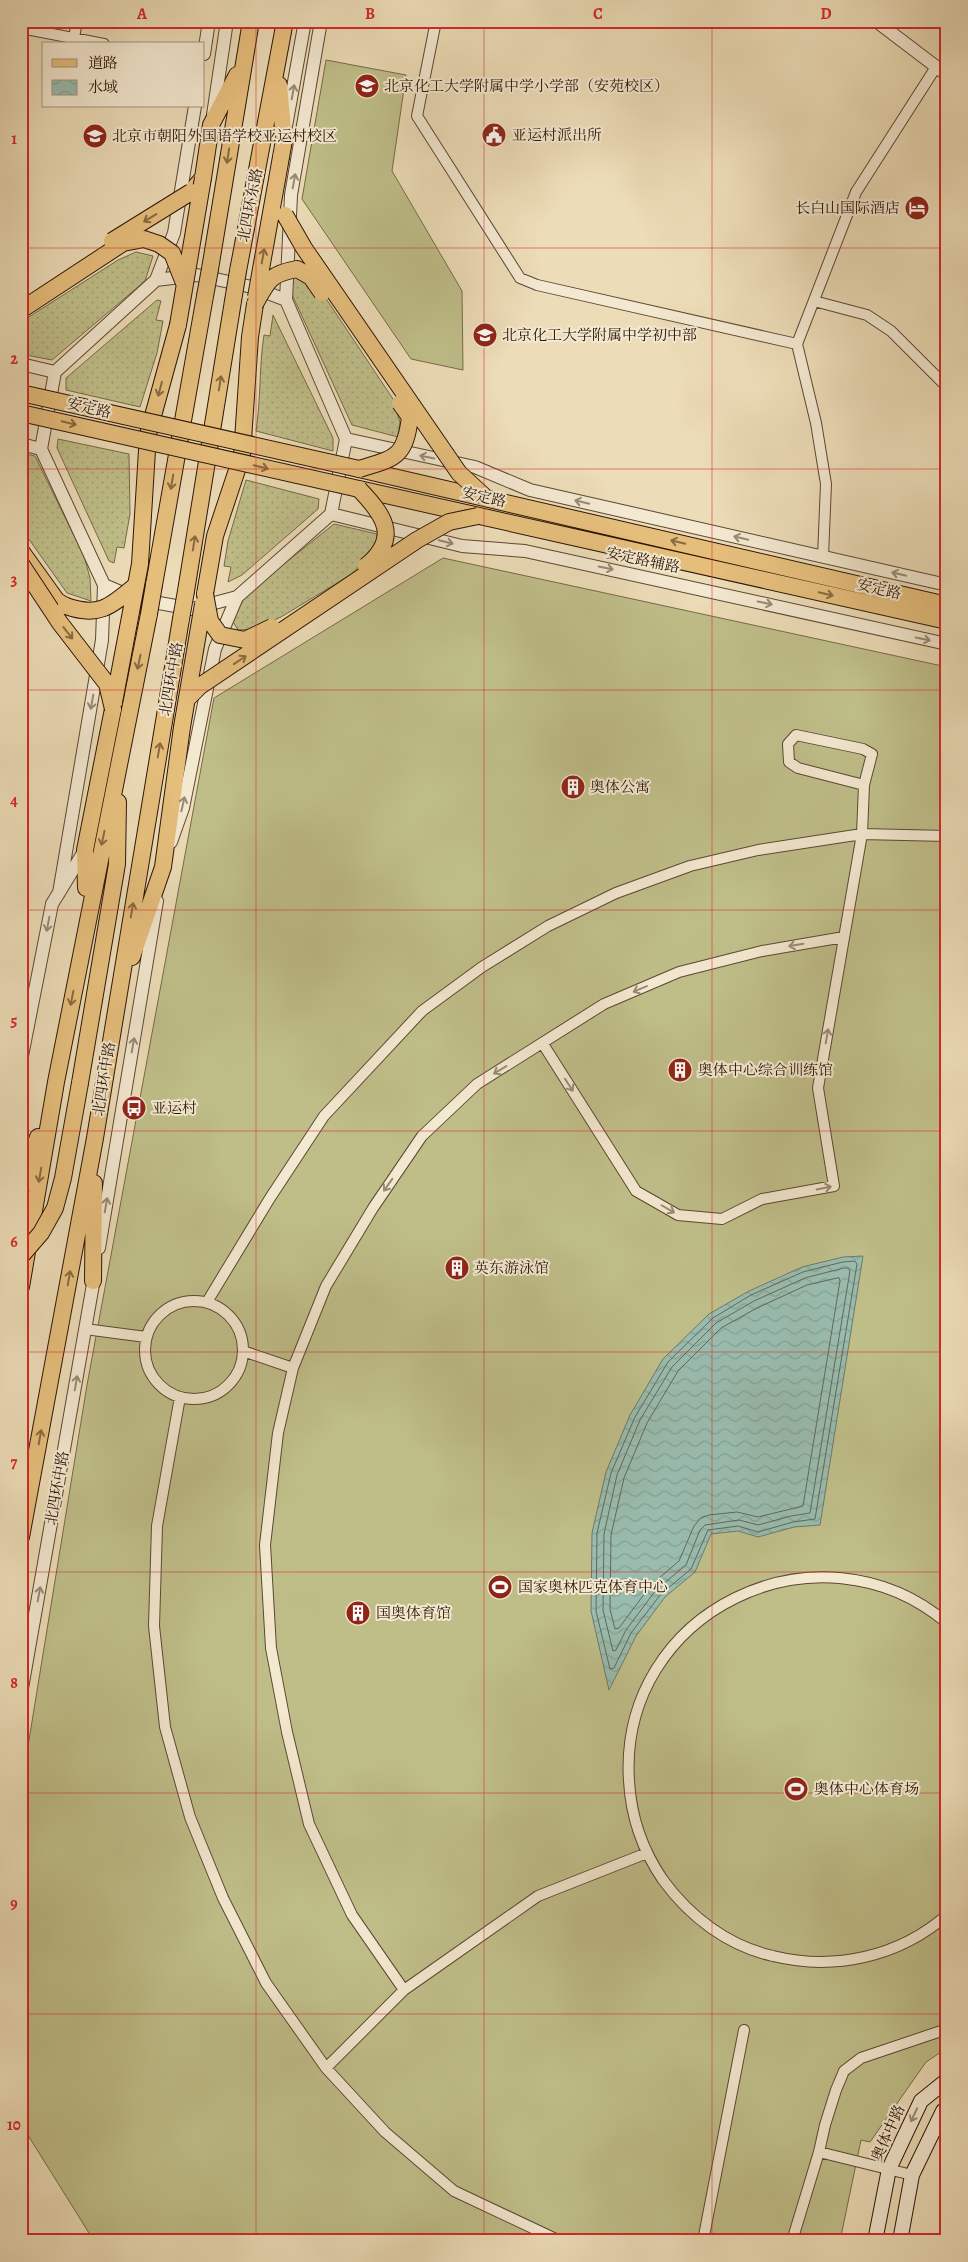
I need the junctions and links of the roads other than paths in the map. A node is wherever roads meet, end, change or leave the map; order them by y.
1 (77, 21) edge
2 (209, 21) edge
3 (227, 21) edge
4 (251, 21) edge
5 (284, 21) edge
6 (306, 21) edge
7 (322, 21) edge
8 (436, 21) edge
9 (883, 24) edge
10 (21, 28) edge
11 (74, 38) junction
12 (94, 42) edge
13 (205, 47) edge
14 (244, 62) junction
15 (277, 66) junction
16 (942, 71) edge
17 (195, 108) edge
18 (211, 125) junction
19 (284, 140) junction
20 (203, 178) junction
21 (276, 186) junction
22 (156, 280) junction
23 (184, 283) junction
24 (21, 300) edge
25 (286, 300) junction
26 (814, 301) junction
27 (255, 304) junction
28 (21, 310) edge
29 (797, 344) junction
30 (21, 364) edge
31 (55, 372) junction
32 (947, 387) edge
33 (26, 392) edge
34 (24, 414) edge
35 (346, 439) junction
36 (21, 444) edge
37 (41, 448) junction
38 (359, 469) junction
39 (359, 489) junction
40 (485, 497) junction
41 (331, 514) junction
42 (478, 516) junction
43 (21, 551) edge
44 (824, 557) junction
45 (21, 564) edge
46 (104, 584) junction
47 (136, 585) junction
48 (947, 585) edge
49 (186, 591) joint
50 (205, 594) junction
51 (237, 597) junction
52 (947, 605) edge
53 (947, 621) edge
54 (947, 644) edge
55 (187, 699) junction
56 (113, 708) junction
57 (119, 763) junction
58 (864, 785) junction
59 (862, 834) junction
60 (947, 836) edge
61 (85, 850) junction
62 (163, 867) junction
63 (59, 893) junction
64 (87, 918) junction
65 (844, 937) junction
66 (116, 1002) junction
67 (542, 1044) junction
68 (21, 1061) edge
69 (56, 1082) junction
70 (95, 1138) junction
71 (21, 1190) edge
72 (21, 1256) edge
73 (93, 1281) junction
74 (21, 1287) edge
75 (207, 1302) junction
76 (85, 1330) junction
77 (146, 1337) junction
78 (243, 1351) junction
79 (293, 1368) junction
80 (180, 1397) junction
81 (21, 1537) edge
82 (947, 1623) edge
83 (21, 1694) edge
84 (647, 1853) junction
85 (943, 1919) edge
86 (947, 1930) edge
87 (404, 1990) junction
88 (947, 2029) edge
89 (744, 2030) dead end
90 (326, 2068) junction
91 (947, 2080) edge
92 (947, 2108) edge
93 (819, 2152) junction
94 (889, 2169) junction
95 (912, 2175) junction
96 (560, 2241) edge
97 (703, 2241) edge
98 (792, 2241) edge
99 (875, 2241) edge
100 (900, 2241) edge

1 - 11 street
2 - 13 street
3 - 18 street
4 - 14 main road, 北四环东路
5 - 15 main road, 北四环东路
19 -> 6 street
25 -> 7 street
8 - 29 street
9 - 16 street
10 - 11 street
11 - 12 street
14 - 18 main road
14 -> 57 main road, 北四环东路, bridge
15 - 19 main road
49 -> 15 main road, 北四环东路, bridge
16 - 26 street
17 - 22 street
18 - 20 main road
19 - 21 main road, bridge
20 - 23 main road, bridge
20 -> 24 main road, bridge
27 -> 21 main road, bridge
21 - 40 main road, bridge
22 - 25 street
22 - 31 street
23 - 28 main road, bridge
23 -> 47 main road, bridge
25 - 35 street
26 - 29 street
26 - 32 street
27 - 38 main road, bridge
27 - 50 main road
29 - 44 street
30 - 31 street
31 - 37 street
33 - 38 main road, 安定路, bridge
34 -> 39 main road, 安定路, bridge
35 - 41 street
44 -> 35 street
36 - 37 street
37 - 46 street
38 - 40 main road, 安定路, bridge
39 - 42 main road, 安定路, bridge
39 - 50 main road, bridge
52 -> 40 main road, 安定路
41 - 51 street
41 -> 54 street, 安定路辅路
42 -> 53 main road, 安定路
55 -> 42 main road, bridge
43 - 47 main road, bridge
48 -> 44 street
45 -> 56 main road, bridge
46 - 51 street
46 -> 63 street
47 - 56 main road, bridge
66 -> 49 main road, 北四环中路, bridge
50 - 55 main road, bridge
62 -> 51 street, 北四环中路
55 - 62 main road, bridge
56 - 61 main road
57 -> 64 main road
57 - 72 main road, bridge
58 - 58 street
58 - 59 street
59 - 60 street
59 - 65 street
59 - 75 street
61 - 63 street
61 - 64 main road
62 - 66 main road
73 -> 62 street, 北四环中路
63 -> 68 street
64 -> 69 main road
65 -> 67 street
67 -> 65 street
66 - 70 main road, 北四环中路
67 -> 79 street
69 - 71 main road
69 -> 74 main road
70 - 73 main road
81 -> 70 main road, 北四环中路
73 - 76 street, 北四环中路
75 - 77 street
75 - 78 street
76 - 77 street
83 -> 76 street, 北四环中路
77 - 80 street
78 - 79 street
78 - 80 street
79 - 87 street
80 - 90 street
82 - 84 street
84 - 85 street
84 - 87 street
85 - 86 street
87 - 90 street
88 - 93 street
89 - 97 street
90 - 96 street
91 -> 94 main road, 奥体中路
92 - 95 main road
93 - 94 street
93 - 98 street
94 - 95 street
94 - 99 main road, 奥体中路
95 - 100 main road

